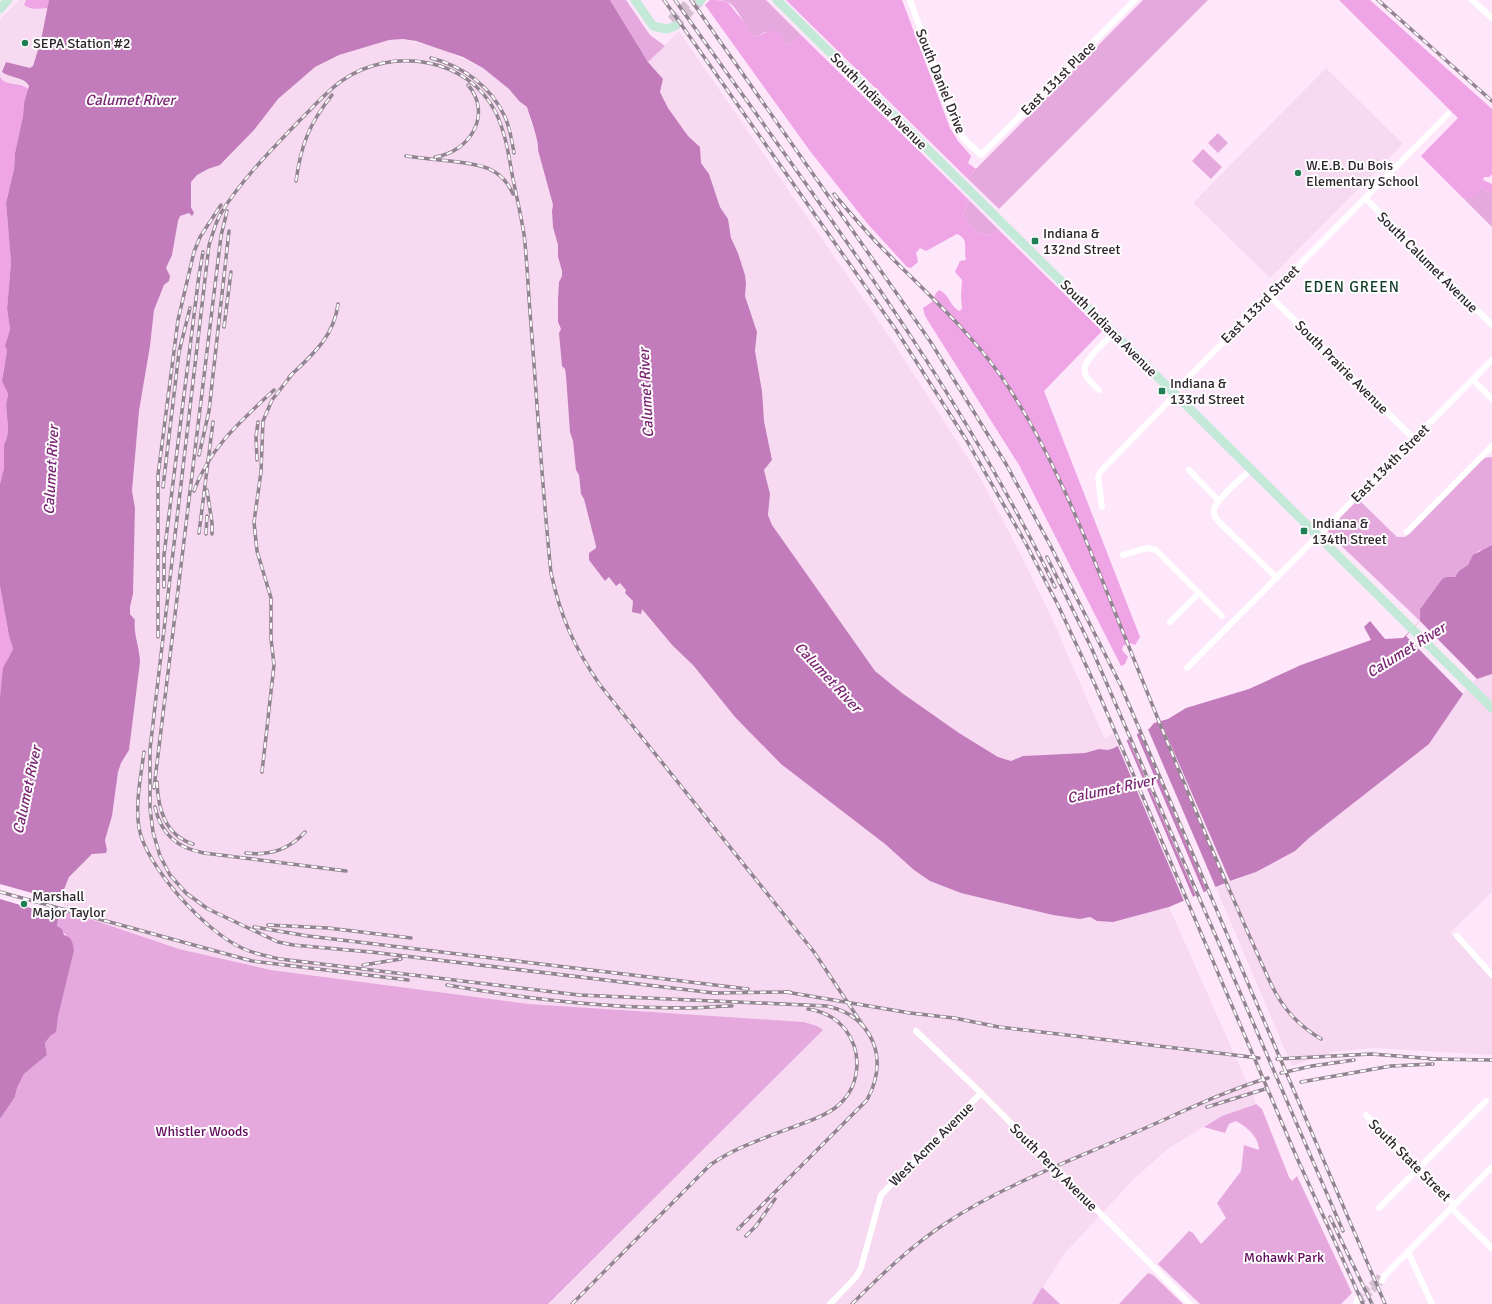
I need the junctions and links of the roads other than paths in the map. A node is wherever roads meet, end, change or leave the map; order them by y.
1 (8, 0) edge
2 (635, 0) edge
3 (777, 0) edge
4 (910, 0) edge
5 (1135, 0) edge
6 (1472, 0) edge
7 (0, 8) edge
8 (1492, 18) edge
9 (673, 23) tunnel mouth
10 (1448, 114) dead end
11 (981, 156) joint
12 (1365, 198) junction
13 (1269, 295) junction
14 (1492, 325) edge
15 (1114, 333) junction
16 (1492, 360) edge
17 (1473, 380) junction
18 (1099, 390) dead end
19 (1174, 392) junction
20 (1492, 399) edge
21 (1414, 439) junction
22 (1492, 446) edge
23 (1251, 469) junction
24 (1189, 470) dead end
25 (1219, 501) junction
26 (1102, 506) dead end
27 (1407, 532) dead end
28 (1319, 535) junction
29 (1123, 555) dead end
30 (1277, 578) junction
31 (1199, 592) junction
32 (1222, 616) dead end
33 (1170, 622) dead end
34 (1187, 668) dead end
35 (1492, 708) edge
36 (1457, 936) dead end
37 (1492, 975) edge
38 (916, 1031) dead end
39 (981, 1093) junction
40 (1486, 1101) dead end
41 (1366, 1115) dead end
42 (1492, 1167) edge
43 (1419, 1168) junction
44 (1453, 1206) junction
45 (1379, 1208) dead end
46 (1492, 1248) edge
47 (1408, 1252) junction
48 (1383, 1277) tunnel mouth
49 (830, 1304) edge
50 (1190, 1304) edge
51 (1432, 1304) edge

1 - 7 main road
2 - 9 main road
3 - 15 main road, South Indiana Avenue
4 - 11 street, South Daniel Drive
5 - 11 street, East 131st Place
6 - 8 street
10 - 12 street, East 133rd Street
12 - 13 street, East 133rd Street
12 - 14 street, South Calumet Avenue
13 - 19 street, East 133rd Street
13 - 21 street, South Prairie Avenue
15 - 18 street
15 - 19 main road, South Indiana Avenue
16 - 17 street, East 134th Street
17 - 20 street
17 - 21 street, East 134th Street
19 - 23 main road, South Indiana Avenue
19 - 26 street, East 133rd Street
21 - 28 street, East 134th Street
22 - 27 street
23 - 25 street
23 - 28 main road, South Indiana Avenue
24 - 25 street
25 - 30 street
28 - 30 street, East 134th Street
28 - 35 main road, South Indiana Avenue
29 - 31 street
30 - 34 street, East 134th Street
31 - 32 street
31 - 33 street
36 - 37 street
38 - 39 street, South Perry Avenue
39 - 49 street, West Acme Avenue
39 - 50 street, South Perry Avenue
40 - 43 street
41 - 43 street, South State Street
42 - 44 street
43 - 44 street, South State Street
43 - 45 street
44 - 46 street, South State Street
44 - 47 street
47 - 48 street
47 - 51 street

